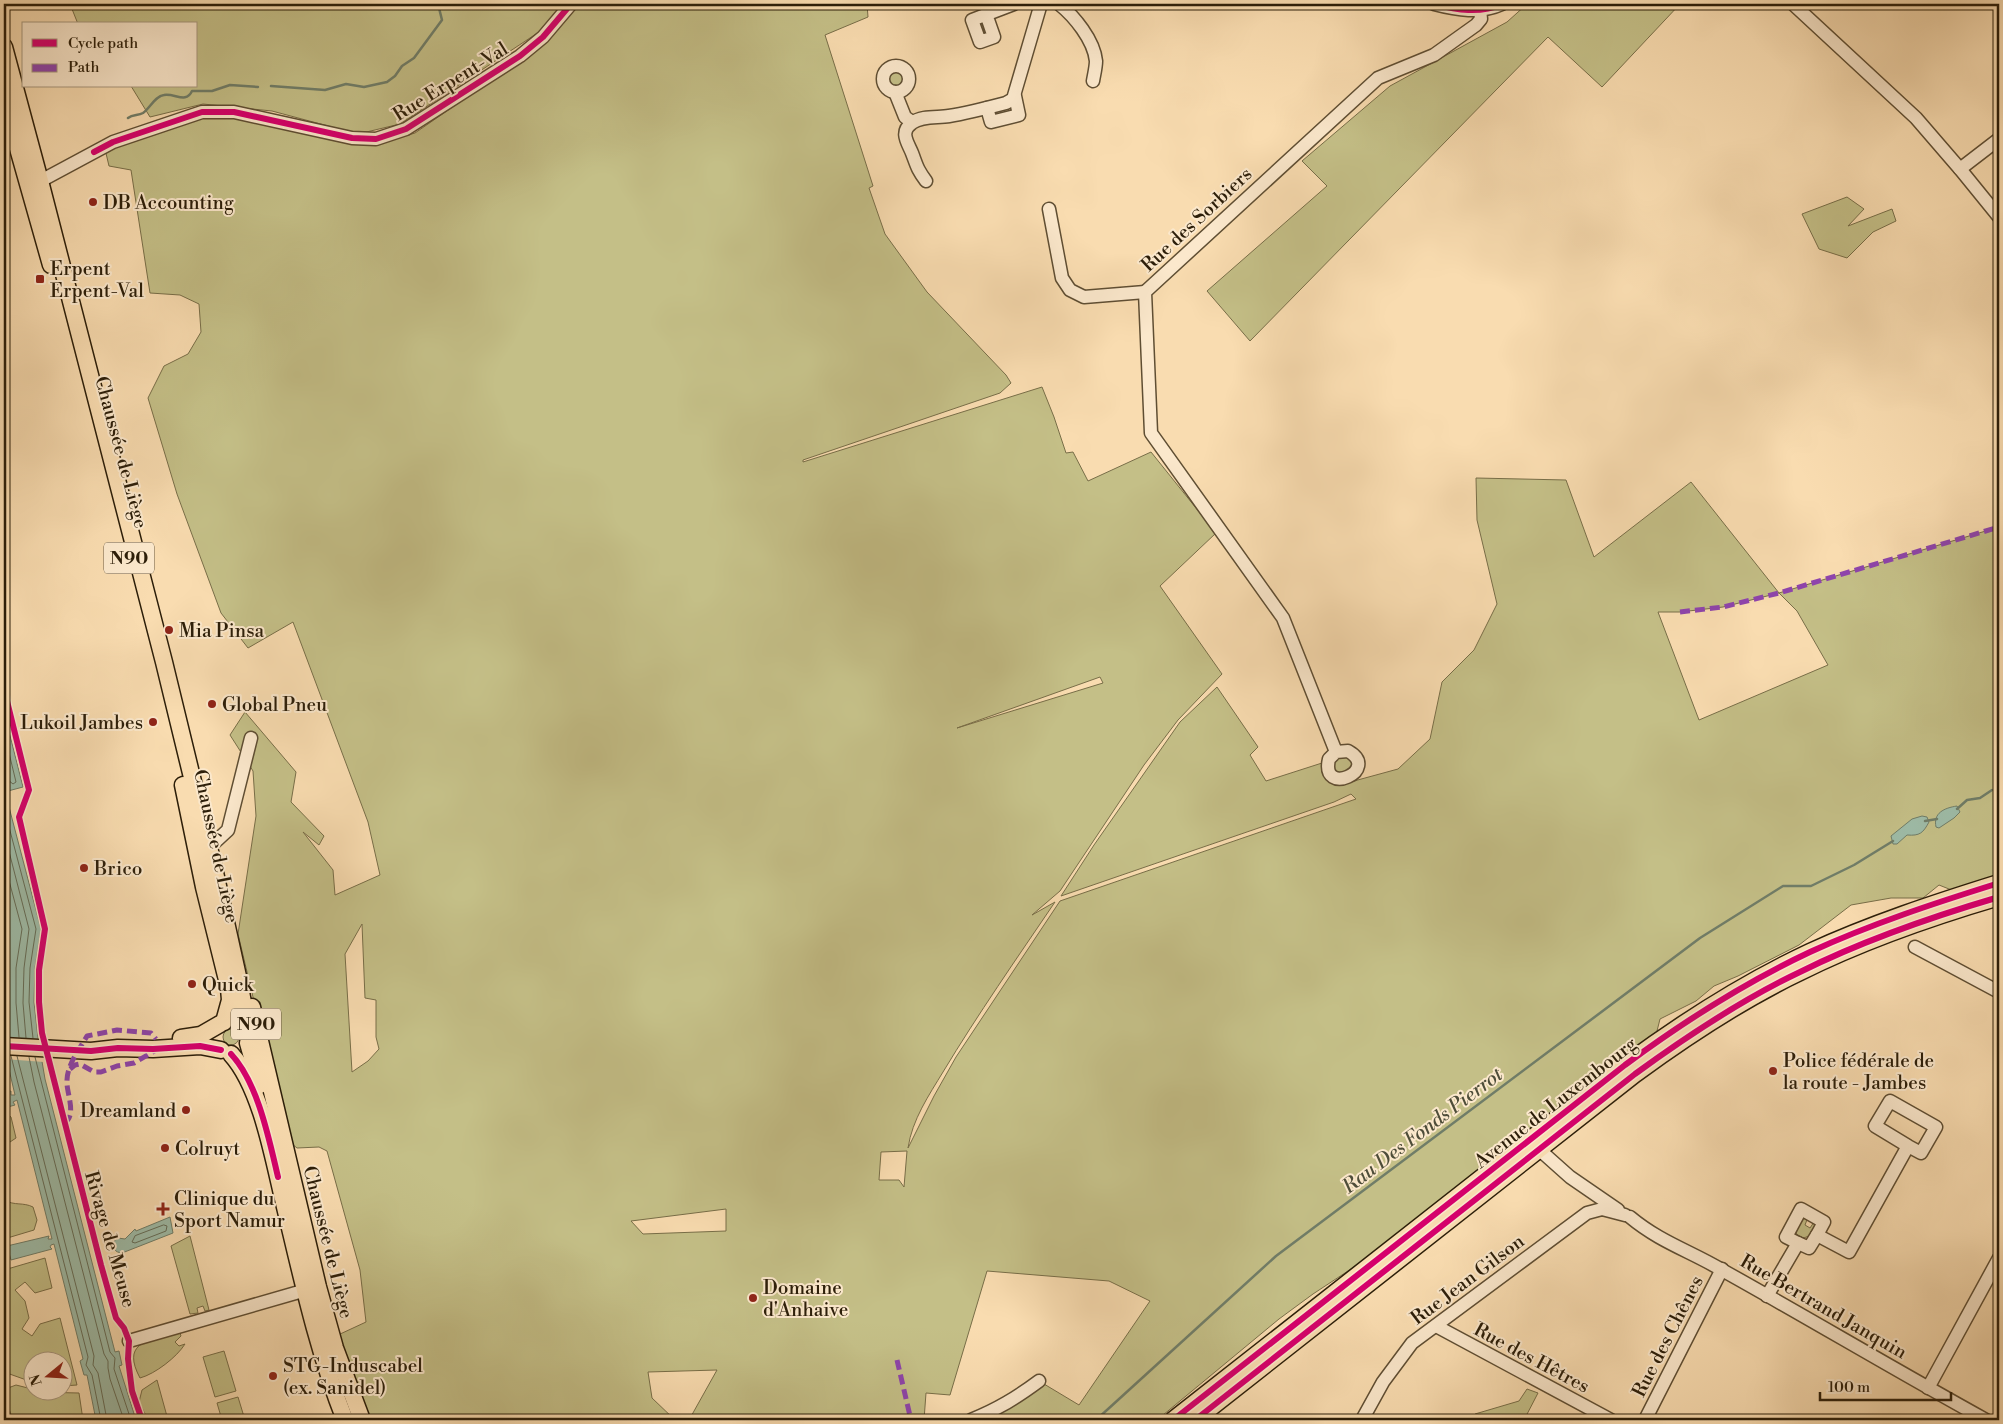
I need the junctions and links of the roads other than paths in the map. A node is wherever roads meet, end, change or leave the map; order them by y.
1 (571, 4) edge
2 (1014, 4) edge
3 (1059, 4) edge
4 (1434, 4) edge
5 (1502, 4) edge
6 (1792, 4) edge
7 (1042, 5) edge
8 (1480, 10) junction
9 (986, 14) dead end
10 (4, 47) edge
11 (1093, 81) dead end
12 (895, 92) dead end
13 (4, 99) edge
14 (912, 122) junction
15 (1999, 139) edge
16 (1960, 169) junction
17 (926, 181) dead end
18 (34, 184) junction
19 (1049, 209) dead end
20 (1999, 217) edge
21 (1145, 292) junction
22 (251, 738) dead end
23 (1336, 752) dead end
24 (193, 836) junction
25 (208, 843) junction
26 (214, 868) junction
27 (1999, 884) edge
28 (1999, 897) edge
29 (1914, 947) dead end
30 (229, 988) junction
31 (1999, 992) edge
32 (222, 1023) junction
33 (247, 1035) junction
34 (162, 1039) junction
35 (4, 1046) edge
36 (118, 1048) junction
37 (226, 1052) junction
38 (1534, 1146) junction
39 (1908, 1146) junction
40 (293, 1182) junction
41 (1628, 1216) junction
42 (1817, 1235) junction
43 (1798, 1243) junction
44 (1999, 1258) edge
45 (1722, 1269) junction
46 (312, 1289) junction
47 (1767, 1296) junction
48 (1436, 1326) junction
49 (129, 1341) dead end
50 (1039, 1381) dead end
51 (1928, 1388) junction
52 (345, 1420) edge
53 (362, 1420) edge
54 (971, 1420) edge
55 (1173, 1420) edge
56 (1195, 1420) edge
57 (1362, 1420) edge
58 (1611, 1420) edge
59 (1646, 1420) edge
60 (1986, 1420) edge

1 - 18 street, Rue Erpent-Val
2 - 9 street
3 - 11 street
4 - 8 street
5 - 8 street
6 - 16 street
7 - 14 street
8 - 21 street, Rue des Sorbiers
10 - 18 main road, Chaussée de Liège / N90
12 - 14 street
13 - 18 main road, Chaussée de Liège / N90
14 - 17 street
15 - 16 street
16 - 20 street
18 - 24 main road, Chaussée de Liège / N90
18 - 25 main road, Chaussée de Liège / N90
19 - 21 street
21 - 23 street, Rue des Sorbiers
22 - 25 street
24 - 26 main road
24 - 30 main road, Chaussée de Liège / N90
25 - 26 main road, Chaussée de Liège / N90
26 - 33 main road, Chaussée de Liège / N90
26 - 40 main road, Chaussée de Liège / N90
27 - 38 main road, Avenue de Luxembourg
28 - 38 main road, Avenue de Luxembourg
29 - 31 street
30 - 32 main road, Chaussée de Liège / N90
30 - 34 main road
32 - 33 main road, N90
32 - 34 main road
32 - 37 main road, N90
33 - 37 main road, N90
33 - 40 main road, N90
34 - 36 main road
35 - 36 main road
36 - 37 main road
37 - 46 main road, Chaussée de Liège / N90
38 - 41 street, Rue Bertrand Janquin
38 - 55 main road, Avenue de Luxembourg
38 - 56 main road, Avenue de Luxembourg
39 - 39 street
39 - 42 street
40 - 46 main road, Chaussée de Liège / N90
41 - 45 street, Rue Bertrand Janquin
41 - 48 street, Rue Jean Gilson
42 - 43 street
42 - 43 street
43 - 47 street
44 - 51 street
45 - 47 street, Rue Bertrand Janquin
45 - 59 street, Rue des Chênes
46 - 49 street
46 - 52 main road, Chaussée de Liège / N90
46 - 53 main road, Chaussée de Liège / N90
47 - 51 street, Rue Bertrand Janquin
48 - 57 street, Rue Jean Gilson
48 - 58 street, Rue des Hêtres
50 - 54 street
51 - 60 street, Rue Bertrand Janquin

